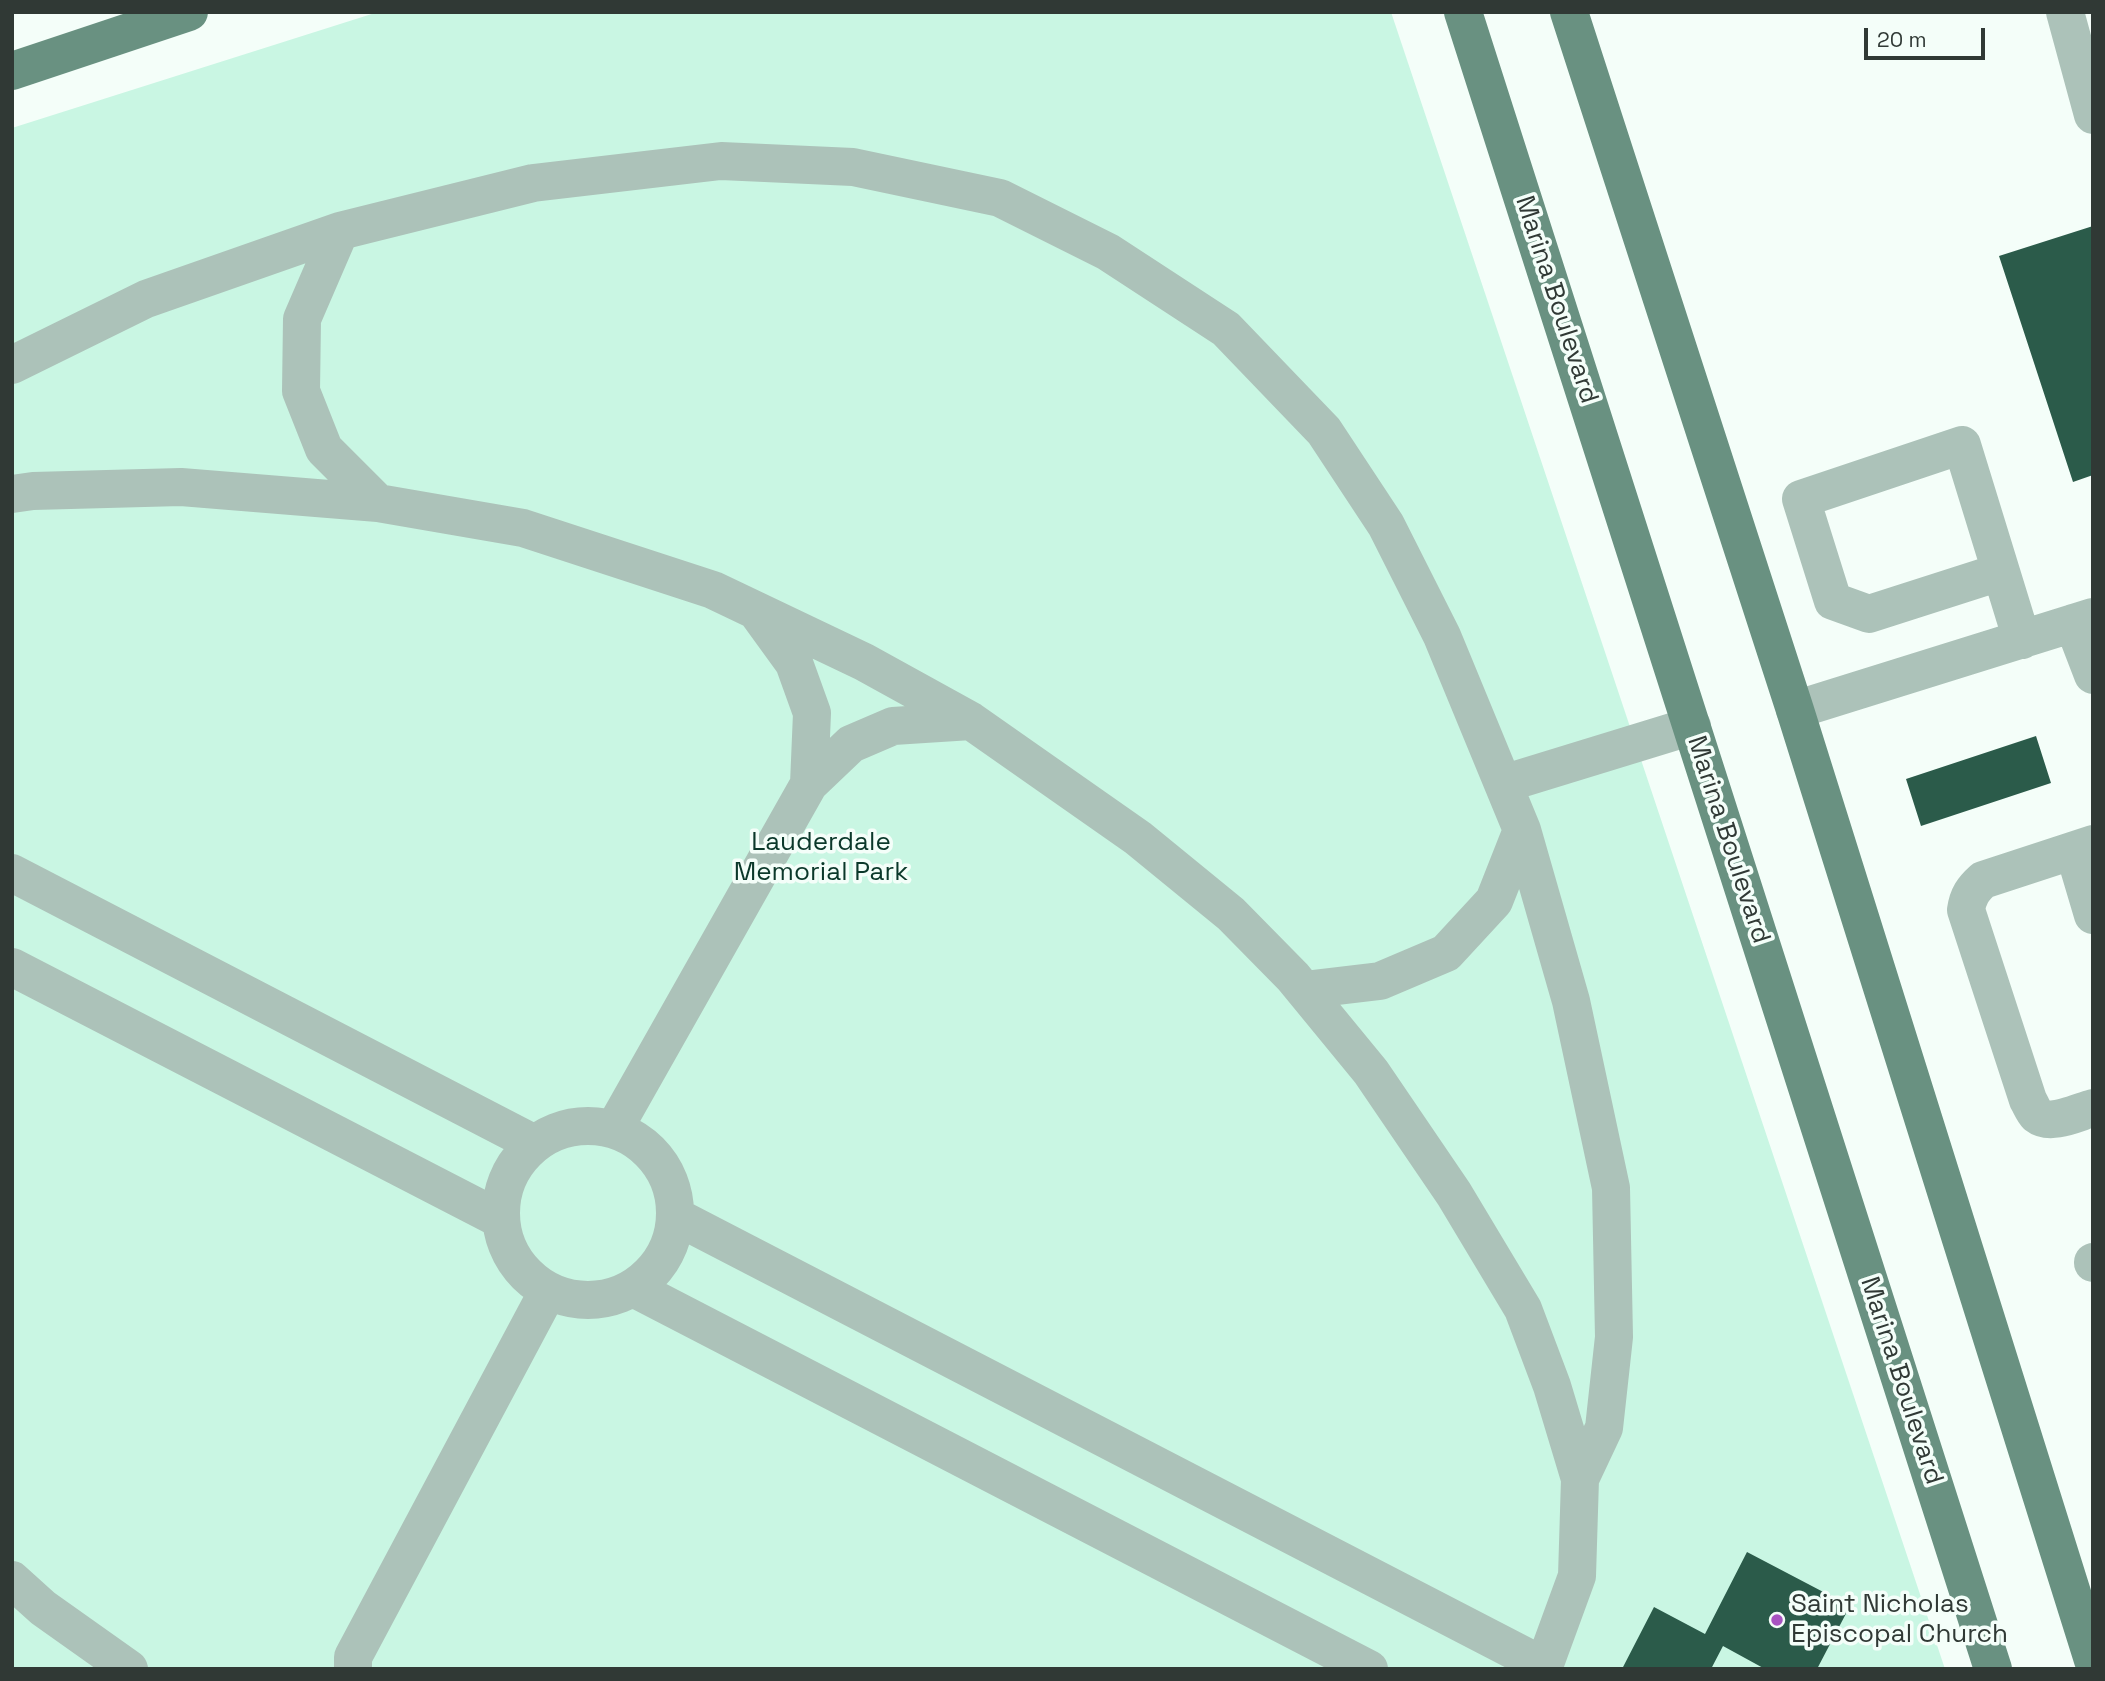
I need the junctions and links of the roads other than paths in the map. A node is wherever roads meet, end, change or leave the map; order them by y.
1 (188, 12) edge
2 (1464, 12) edge
3 (1569, 12) edge
4 (2065, 12) edge
5 (12, 71) edge
6 (2093, 116) edge
7 (340, 231) junction
8 (12, 365) edge
9 (12, 494) edge
10 (378, 503) junction
11 (2000, 572) junction
12 (755, 610) junction
13 (2083, 620) edge
14 (2022, 640) junction
15 (2093, 674) edge
16 (1796, 710) junction
17 (971, 721) junction
18 (1692, 726) junction
19 (809, 784) junction
20 (1503, 784) junction
21 (1522, 830) junction
22 (2083, 848) edge
23 (12, 873) edge
24 (2093, 915) edge
25 (12, 967) edge
26 (1304, 990) junction
27 (2093, 1108) edge
28 (614, 1129) junction
29 (533, 1143) junction
30 (676, 1216) junction
31 (500, 1219) junction
32 (633, 1288) junction
33 (548, 1291) junction
34 (1580, 1479) junction
35 (12, 1580) edge
36 (2093, 1660) edge
37 (347, 1665) edge
38 (1544, 1668) edge
39 (129, 1669) edge
40 (1369, 1669) edge
41 (1993, 1669) edge

1 - 5 main road
2 - 18 main road, Marina Boulevard
3 - 16 main road
4 - 6 street
7 - 8 street
7 - 10 street
7 - 20 street
9 - 10 street
10 - 12 street
11 - 11 street
11 - 14 street
12 - 17 street
12 - 19 street
13 - 14 street
13 - 15 street
14 - 16 street
16 - 36 main road
17 - 19 street
17 - 26 street
18 - 20 street
18 - 41 main road, Marina Boulevard
19 - 28 street
20 - 21 street
21 - 26 street
21 - 34 street
22 - 24 street
22 - 27 street
23 - 29 street
25 - 31 street
26 - 34 street
28 - 29 street
28 - 30 street
29 - 31 street
30 - 32 street
30 - 38 street
31 - 33 street
32 - 33 street
32 - 40 street
33 - 37 street
34 - 38 street
35 - 39 street

